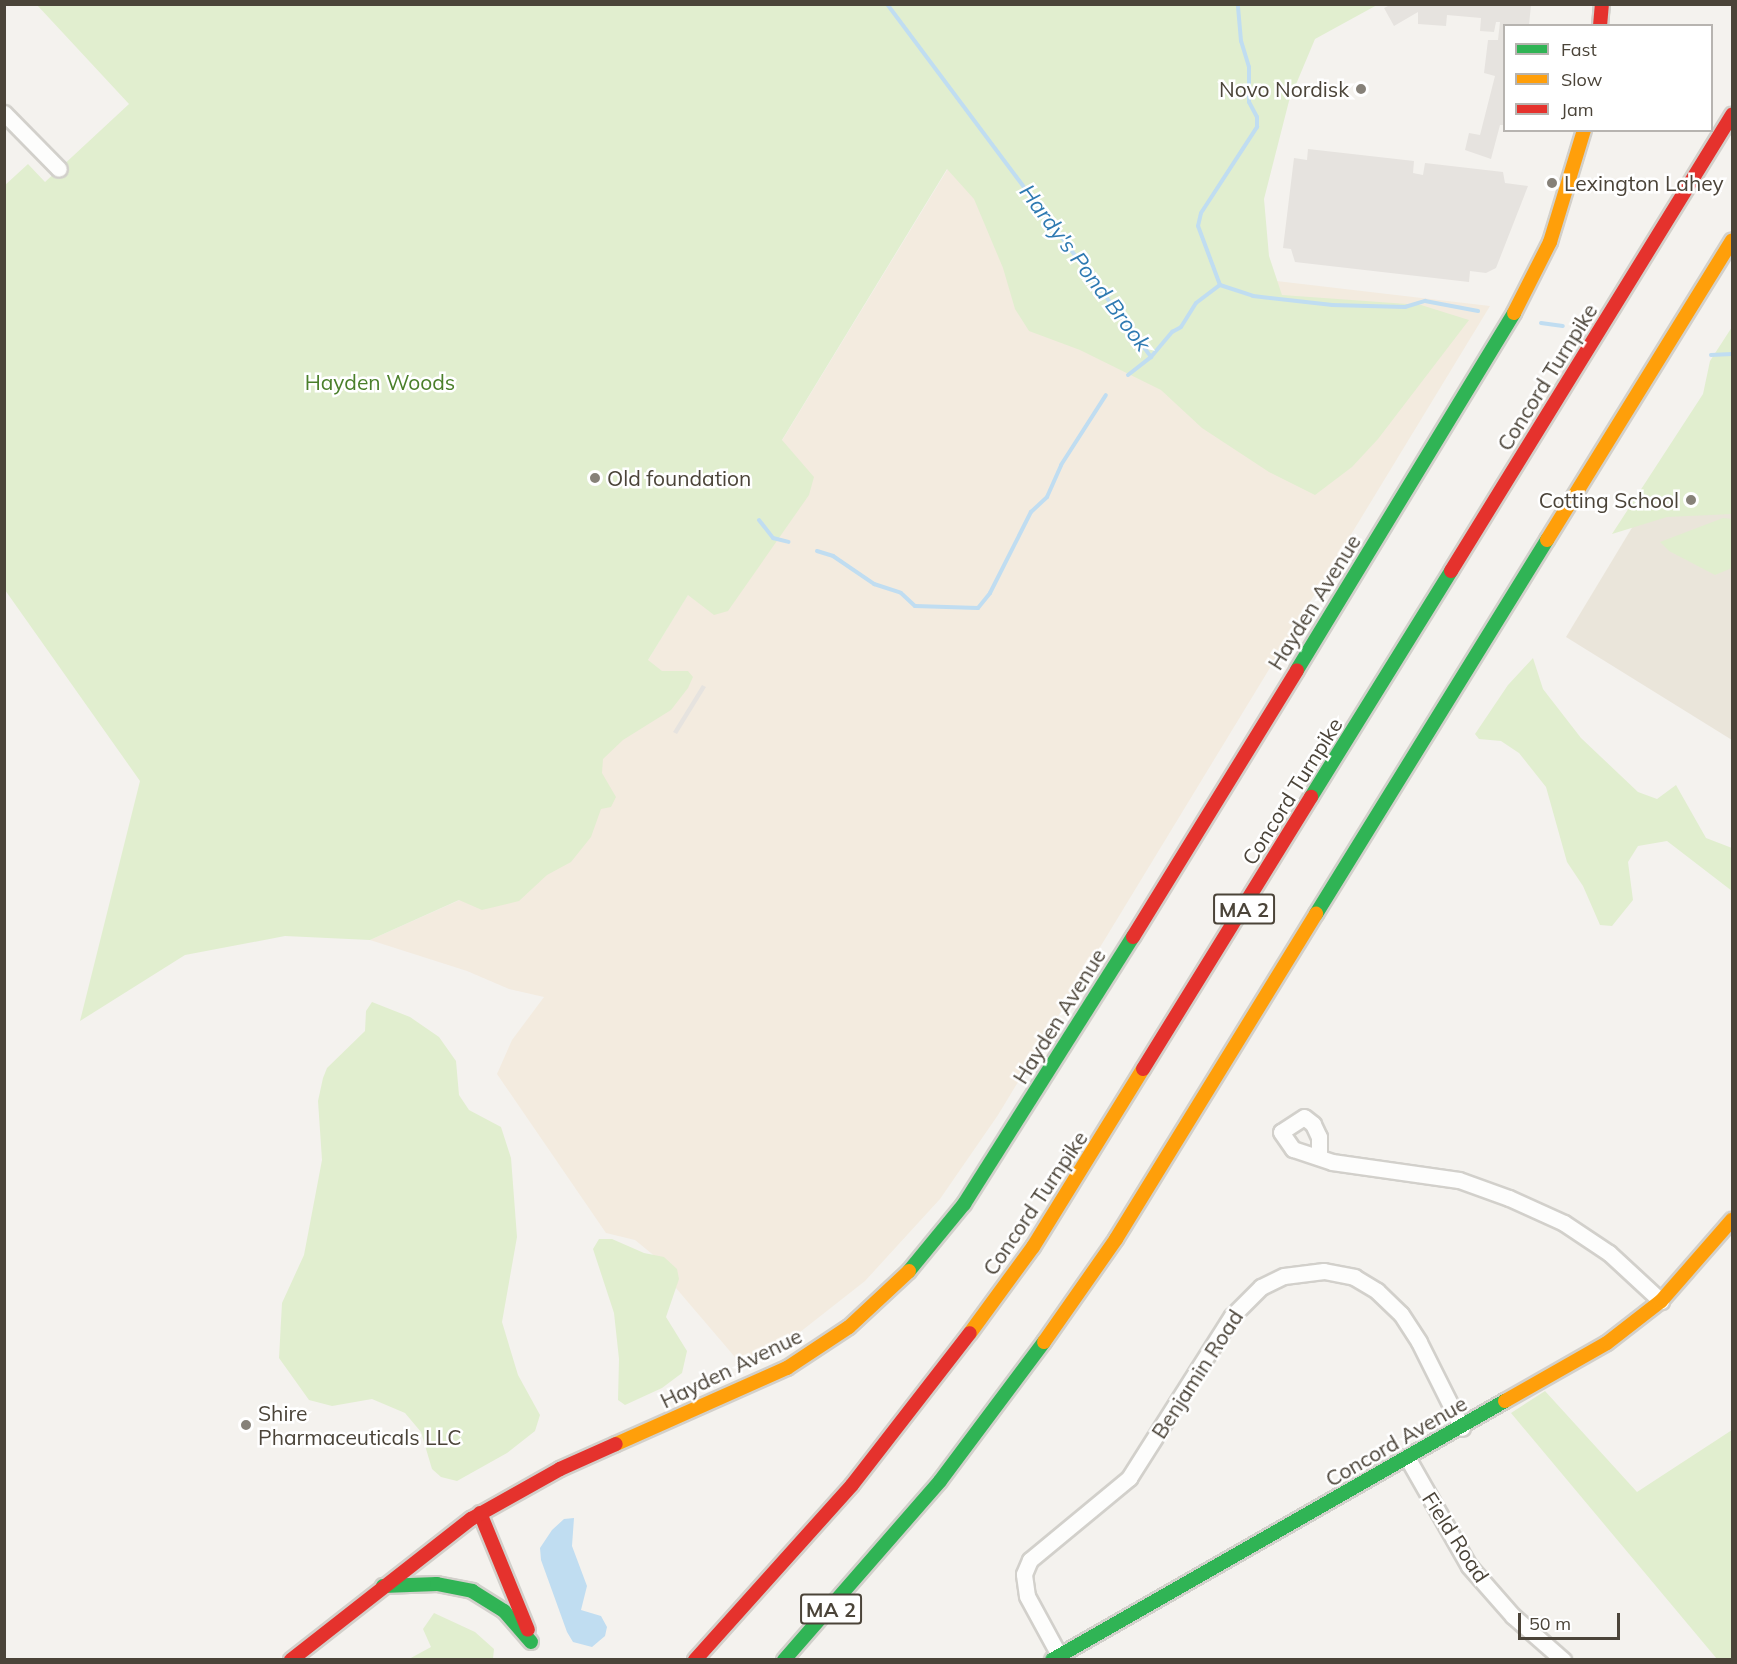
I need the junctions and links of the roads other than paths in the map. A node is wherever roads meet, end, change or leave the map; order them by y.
1 (1602, 4) edge
2 (1600, 24) edge
3 (4, 113) edge
4 (1732, 115) edge
5 (1583, 132) edge
6 (59, 169) dead end
7 (1732, 240) edge
8 (1319, 1157) dead end
9 (1732, 1220) edge
10 (1661, 1301) junction
11 (1462, 1428) junction
12 (1408, 1459) junction
13 (480, 1513) junction
14 (383, 1586) junction
15 (800, 1642) junction
16 (1055, 1657) edge
17 (291, 1659) edge
18 (695, 1659) edge
19 (784, 1659) edge
20 (790, 1659) edge
21 (1563, 1659) edge

1 - 2 main road
3 - 6 street
4 - 18 main road, Concord Turnpike / MA 2
5 - 13 main road, Hayden Avenue
7 - 15 main road, MA 2
8 - 10 street
9 - 10 main road, Concord Avenue
10 - 11 main road, Concord Avenue
11 - 12 main road, Concord Avenue
11 - 16 street, Benjamin Road
12 - 16 main road, Concord Avenue
12 - 21 street, Field Road
13 - 14 main road, Hayden Avenue
13 - 14 main road
14 - 17 main road, Hayden Avenue
15 - 19 main road, MA 2
15 - 20 main road

